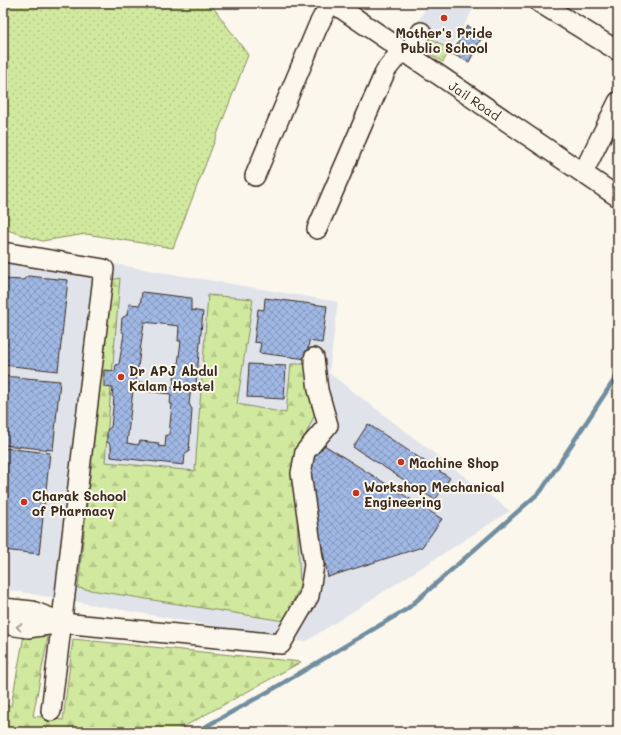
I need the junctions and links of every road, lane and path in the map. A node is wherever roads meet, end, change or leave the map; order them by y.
1 (332, 3) edge
2 (540, 3) edge
3 (354, 9) edge
4 (420, 32) dead end
5 (404, 52) junction
6 (618, 52) edge
7 (618, 102) edge
8 (583, 173) junction
9 (255, 176) dead end
10 (618, 197) edge
11 (317, 230) dead end
12 (3, 252) edge
13 (314, 358) dead end
14 (3, 608) edge
15 (62, 623) junction
16 (3, 624) edge
17 (51, 711) dead end

1 - 3 street, Jail Road
1 - 9 street
2 - 6 street
3 - 5 street, Jail Road
4 - 5 street
5 - 8 street, Jail Road
5 - 11 street
7 - 8 street
8 - 10 street, Jail Road
12 - 15 street
13 - 15 street
14 - 15 street
15 -> 16 street
15 - 17 street

